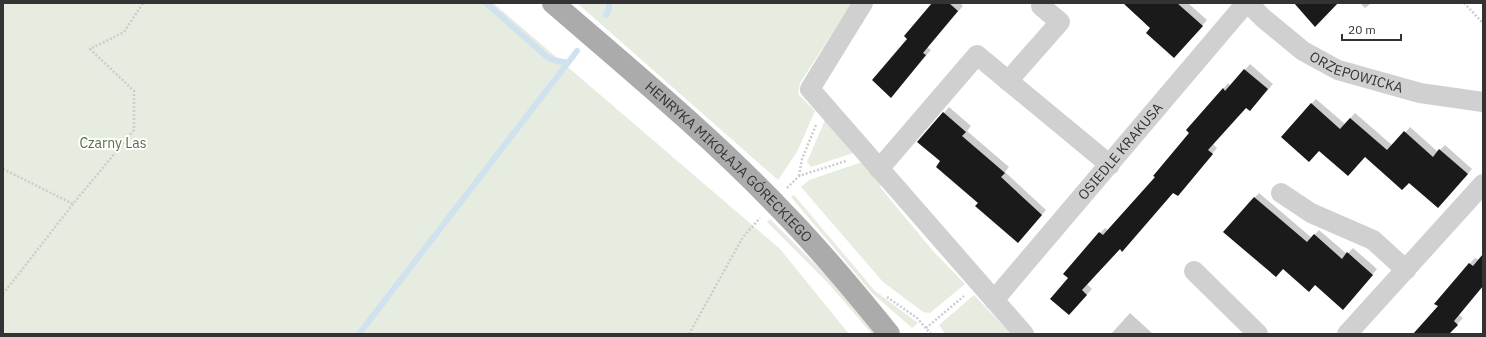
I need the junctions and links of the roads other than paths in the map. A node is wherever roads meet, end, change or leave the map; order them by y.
1 (554, 3) edge
2 (863, 3) edge
3 (1247, 3) edge
4 (1041, 6) dead end
5 (1008, 82) junction
6 (1483, 102) edge
7 (1110, 165) junction
8 (879, 168) junction
9 (1483, 184) edge
10 (1281, 193) dead end
11 (1406, 270) junction
12 (1194, 271) dead end
13 (994, 300) junction
14 (890, 334) edge
15 (1024, 334) edge
16 (1258, 334) edge
17 (1347, 334) edge

1 - 14 main road, HENRYKA MIKOŁAJA GÓRECKIEGO
2 - 8 street
3 - 6 street, ORZEPOWICKA
3 - 7 street, OSIEDLE KRAKUSA
4 - 5 street
5 - 7 street
5 - 8 street
7 - 13 street, OSIEDLE KRAKUSA
8 - 13 street
9 - 11 street
10 - 11 street
11 - 17 street
12 - 16 street
13 - 15 street

